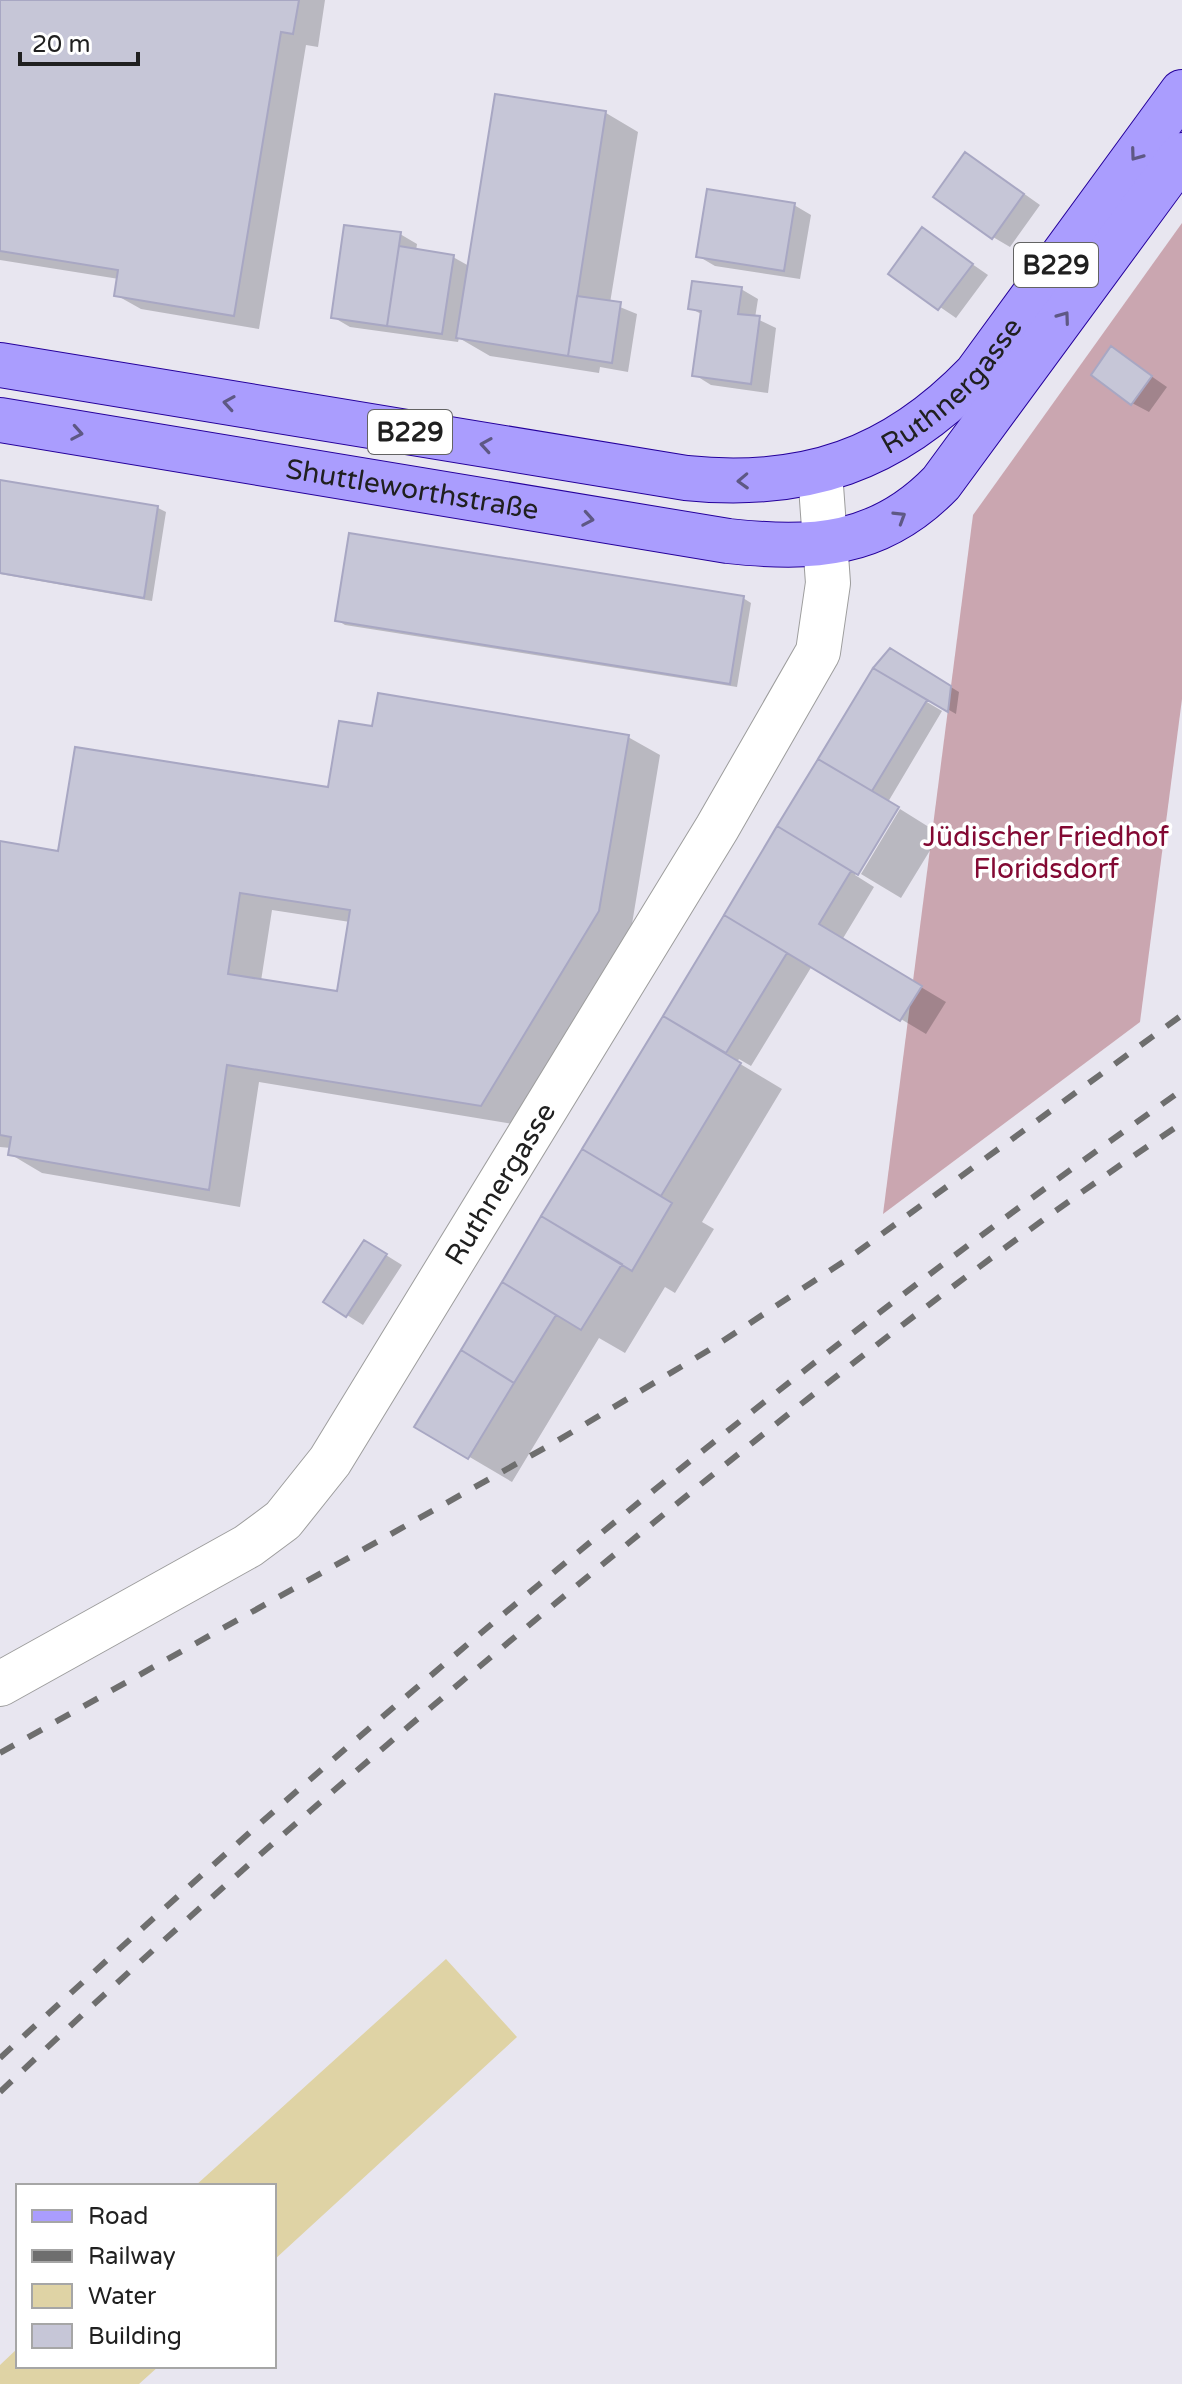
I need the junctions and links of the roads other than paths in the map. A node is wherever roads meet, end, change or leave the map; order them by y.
1 (1182, 92) edge
2 (1182, 155) edge
3 (0, 365) edge
4 (0, 420) edge
5 (820, 472) junction
6 (827, 543) junction
7 (0, 1684) edge

1 -> 5 main road, Ruthnergasse / B229
6 -> 2 main road, Ruthnergasse / B229
5 -> 3 main road, Shuttleworthstraße / B229
4 -> 6 main road, Shuttleworthstraße / B229
5 - 6 street, Ruthnergasse
6 - 7 street, Ruthnergasse

